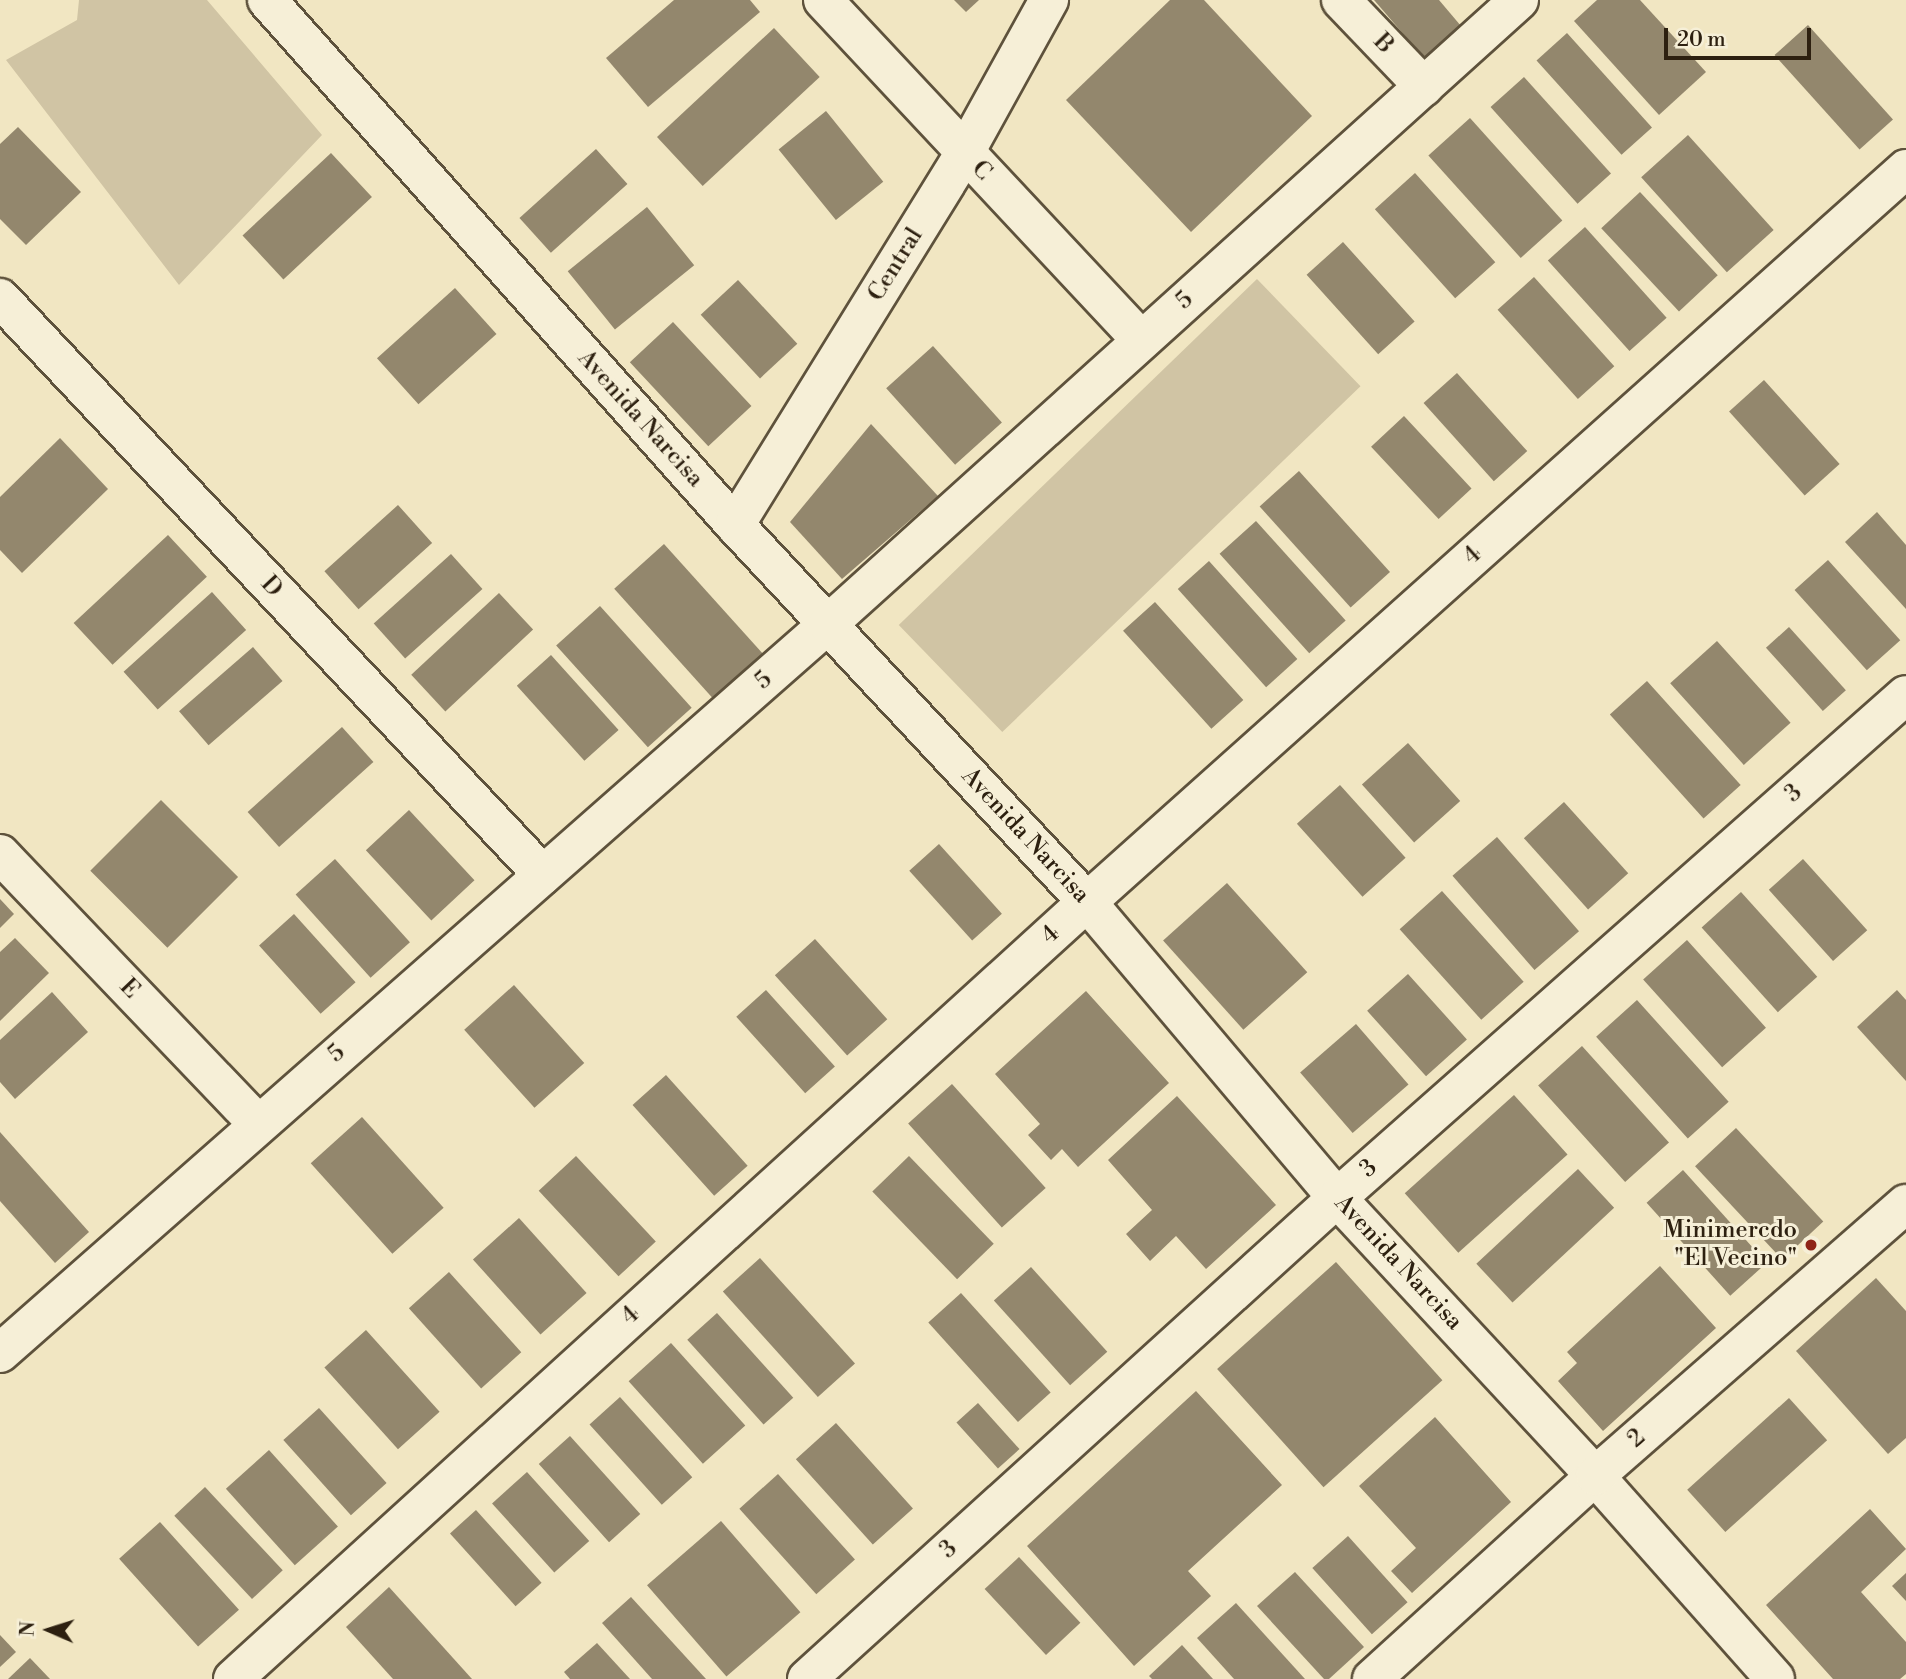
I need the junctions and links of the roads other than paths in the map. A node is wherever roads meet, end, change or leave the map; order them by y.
1 (267, 0) edge
2 (823, 0) edge
3 (1049, 0) edge
4 (1341, 0) edge
5 (1519, 0) edge
6 (1424, 87) junction
7 (964, 154) junction
8 (1906, 169) edge
9 (0, 298) edge
10 (1142, 340) junction
11 (735, 525) junction
12 (828, 624) junction
13 (1906, 695) edge
14 (0, 854) edge
15 (543, 876) junction
16 (1087, 902) junction
17 (258, 1124) junction
18 (1337, 1198) junction
19 (1906, 1204) edge
20 (0, 1353) edge
21 (1595, 1476) junction
22 (233, 1679) edge
23 (807, 1679) edge
24 (1373, 1679) edge
25 (1775, 1679) edge

1 - 11 street, Avenida Narcisa
2 - 7 street, C
3 - 7 street, Central
4 - 6 street, B
5 - 6 street, 5
6 - 10 street, 5
7 - 10 street, C
7 - 11 street, Central
8 - 16 street, 4
9 - 15 street, D
10 - 12 street, 5
11 - 12 street, Avenida Narcisa
12 - 15 street, 5
12 - 16 street, Avenida Narcisa
13 - 18 street, 3
14 - 17 street, E
15 - 17 street, 5
16 - 18 street, Avenida Narcisa
16 - 22 street, 4
17 - 20 street, 5
18 - 21 street, Avenida Narcisa
18 - 23 street, 3
19 - 21 street, 2
21 - 24 street, 2
21 - 25 street, Avenida Narcisa

